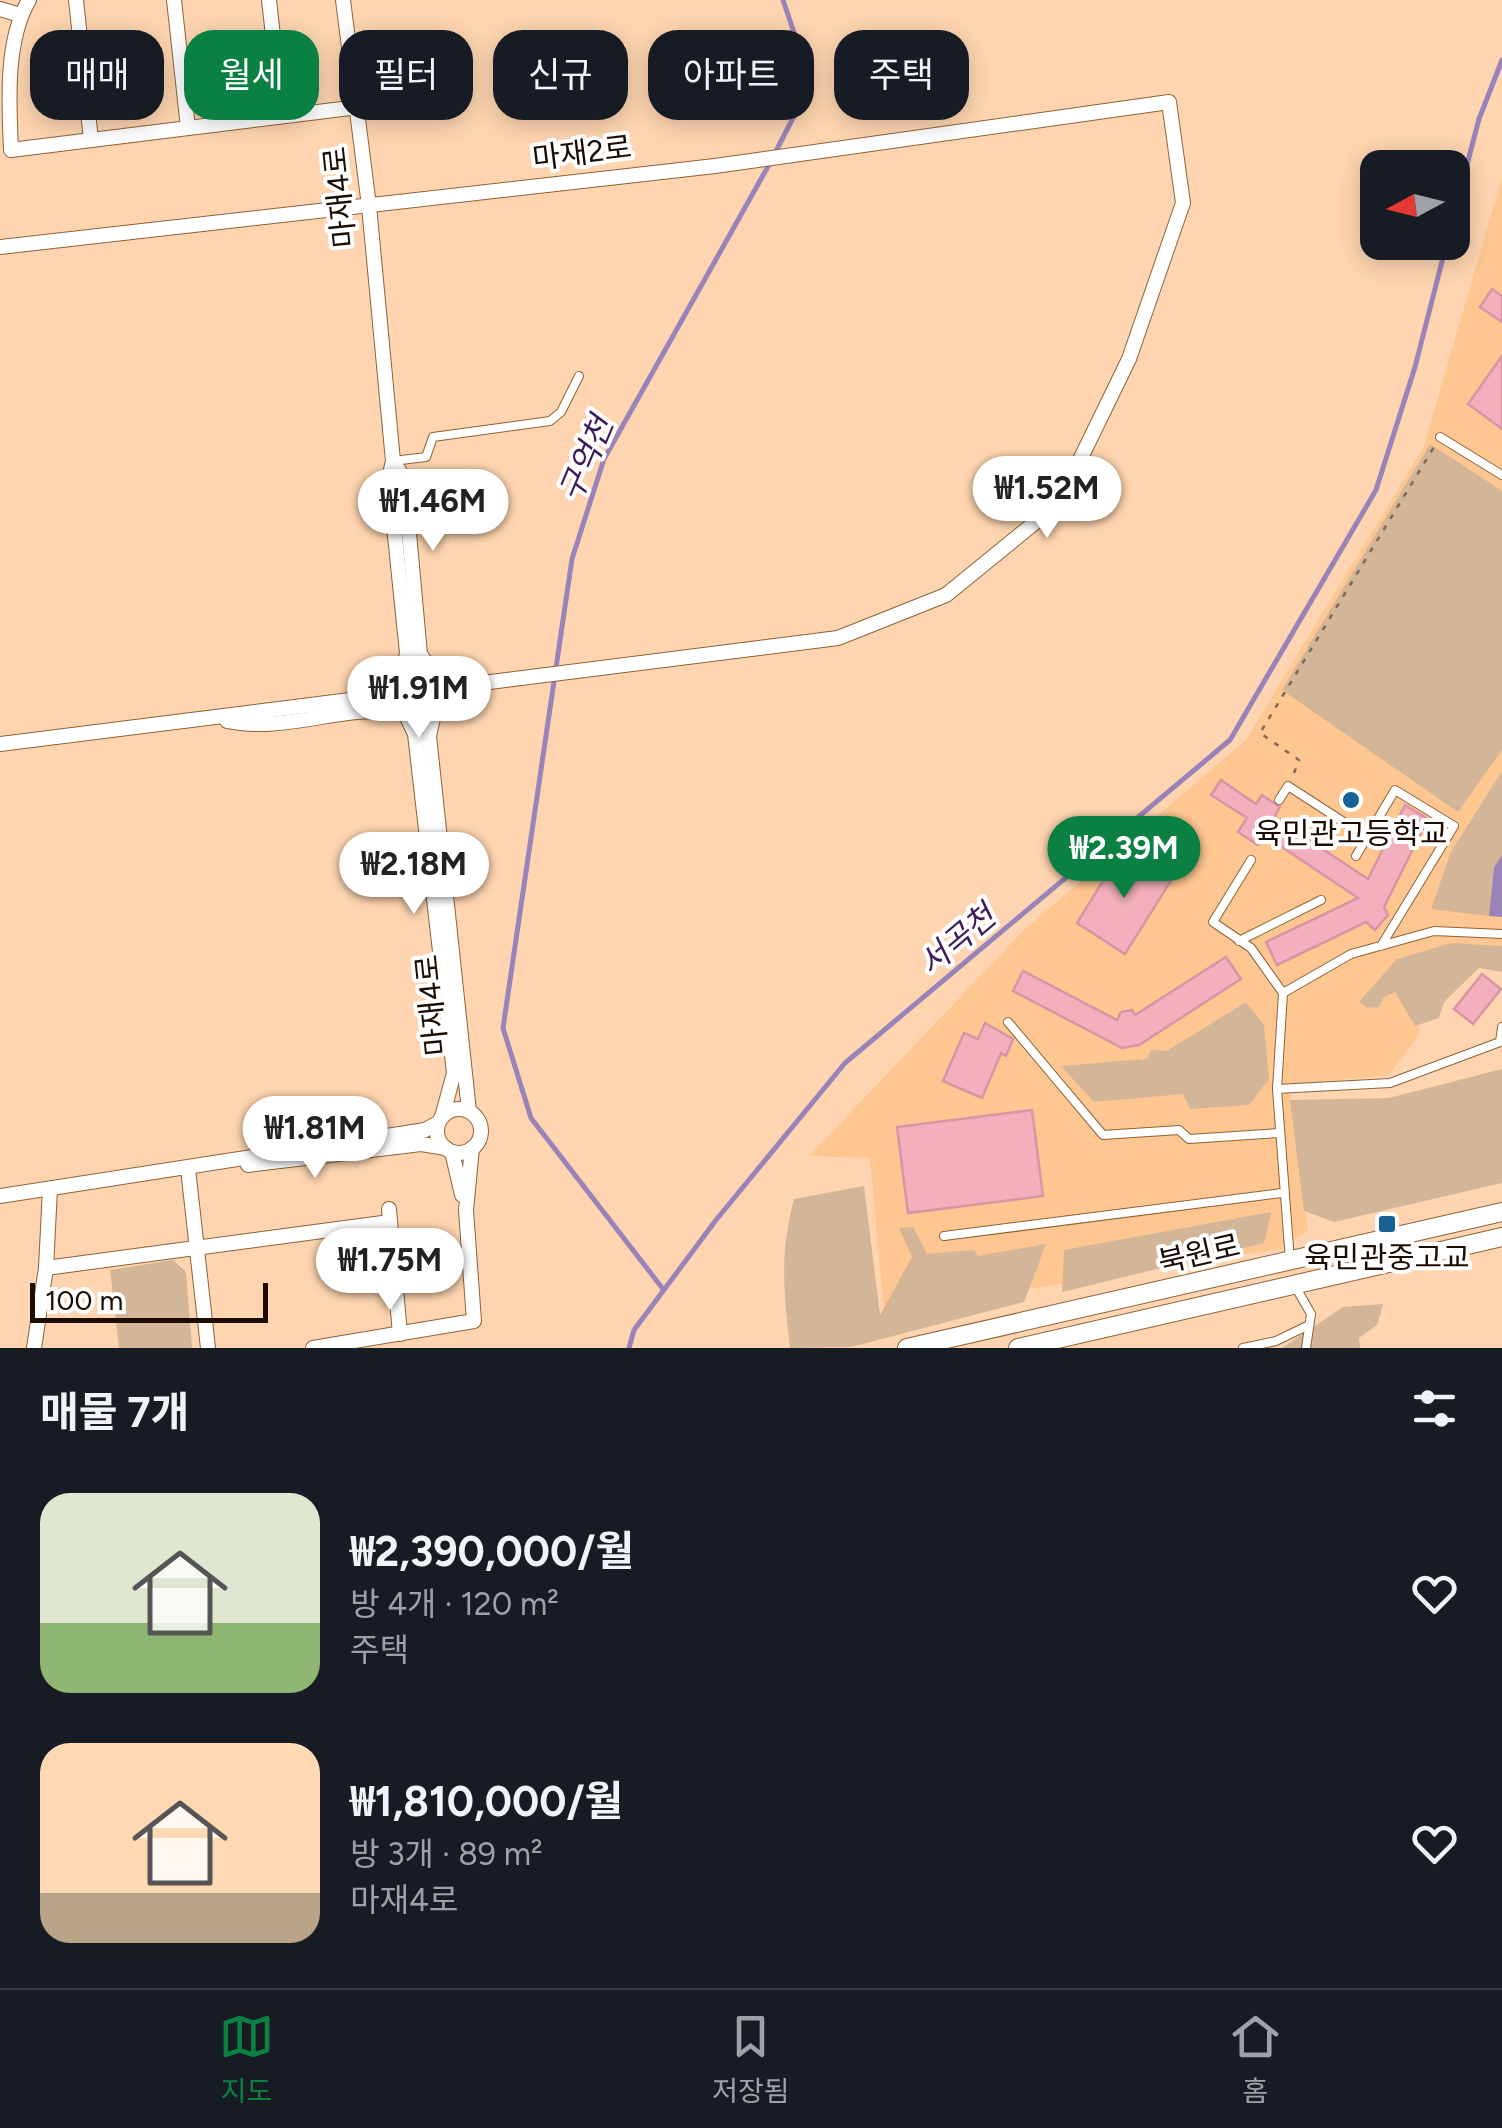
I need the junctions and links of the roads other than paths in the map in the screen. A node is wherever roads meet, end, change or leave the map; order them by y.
1 (29, 0) edge
2 (76, 0) edge
3 (174, 0) edge
4 (269, 0) edge
5 (343, 0) edge
6 (0, 9) edge
7 (20, 15) junction
8 (272, 30) edge
9 (347, 30) edge
10 (251, 120) edge
11 (359, 120) edge
12 (188, 128) junction
13 (92, 140) junction
14 (369, 206) junction
15 (0, 247) edge
16 (580, 376) dead end
17 (1440, 438) road end
18 (392, 461) junction
19 (1502, 475) edge
20 (434, 674) junction
21 (399, 678) junction
22 (443, 688) junction
23 (434, 714) junction
24 (404, 715) junction
25 (221, 720) junction
26 (0, 744) edge
27 (1278, 800) dead end
28 (1367, 837) junction
29 (1356, 856) dead end
30 (1251, 860) dead end
31 (1320, 900) dead end
32 (1502, 934) edge
33 (1240, 940) junction
34 (1381, 946) junction
35 (1282, 992) junction
36 (1008, 1022) dead end
37 (1502, 1027) edge
38 (1277, 1088) junction
39 (469, 1111) junction
40 (440, 1120) junction
41 (1279, 1133) junction
42 (472, 1148) junction
43 (449, 1150) junction
44 (188, 1169) junction
45 (50, 1189) junction
46 (1282, 1192) junction
47 (0, 1196) edge
48 (466, 1210) junction
49 (1502, 1212) edge
50 (944, 1236) dead end
51 (1502, 1237) edge
52 (197, 1248) junction
53 (1290, 1262) junction
54 (46, 1268) junction
55 (1295, 1286) junction
56 (1309, 1325) junction
57 (400, 1334) junction
58 (1076, 1335) junction
59 (34, 1348) edge
60 (208, 1348) edge
61 (312, 1348) edge
62 (908, 1348) edge
63 (1018, 1348) edge
64 (1051, 1348) edge
65 (1243, 1348) edge
66 (1306, 1348) edge

1 - 7 street
2 - 13 street
3 - 12 street
4 - 8 street
5 - 9 street, 마재4로
6 - 7 street
7 - 13 street, 마재4로
10 - 12 street, 마재4로
11 - 14 street, 마재4로
12 - 13 street, 마재4로
14 - 15 street, 마재2로
14 - 18 street, 마재4로
14 - 22 street, 마재2로
16 - 18 lane
17 - 19 lane
18 - 20 street, 마재4로
18 - 21 street, 마재4로
20 - 21 street
20 - 22 street
21 - 24 street
21 - 25 street
22 - 23 street
23 - 24 street
23 - 39 street, 마재4로
24 - 25 street
24 - 40 street, 마재4로
25 - 26 street
27 - 28 lane
28 - 29 lane
28 - 34 lane
30 - 33 lane
31 - 33 lane
32 - 34 lane
33 - 35 lane
34 - 35 lane
35 - 38 lane
36 - 41 lane
37 - 38 lane
38 - 41 lane
39 - 40 street
39 - 42 street
40 - 43 street
40 - 44 street
41 - 46 lane
42 - 43 street
42 - 48 street
43 - 44 street
43 - 48 street
44 - 45 street
44 - 52 street
45 - 47 street
45 - 54 street
46 - 50 lane
46 - 53 lane
48 - 57 street
49 - 53 street, 북원로
51 - 55 street, 북원로
52 - 54 street
52 - 57 street
52 - 60 street
53 - 55 street
53 - 62 street, 북원로
54 - 59 street
55 - 56 lane
55 - 58 street, 북원로
56 - 65 lane
56 - 66 lane
57 - 61 street
58 - 63 street, 북원로
58 - 64 lane

